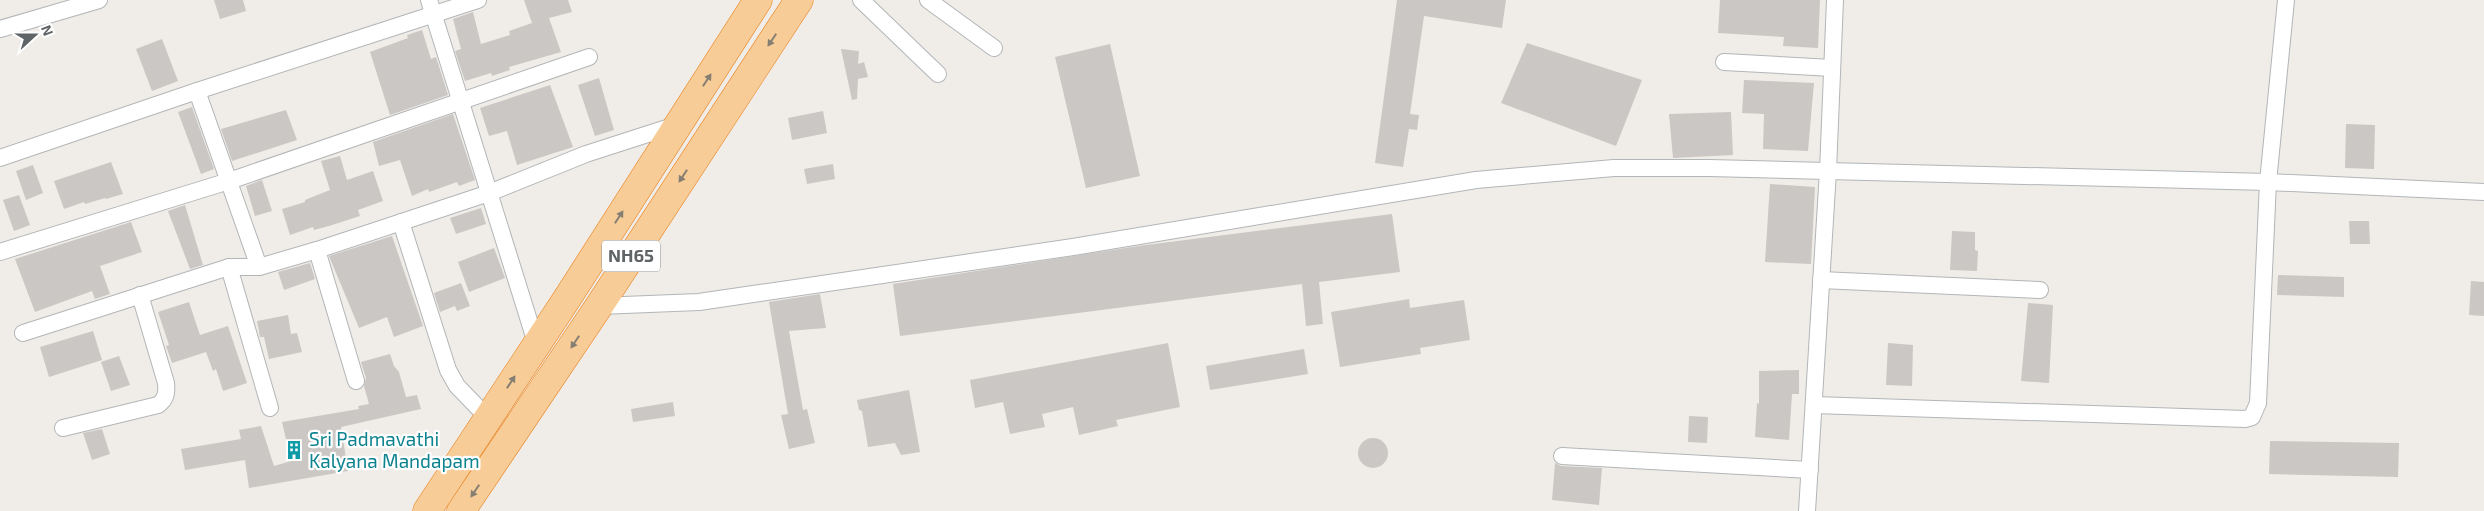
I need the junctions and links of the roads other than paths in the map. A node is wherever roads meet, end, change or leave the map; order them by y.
1 (99, 0) edge
2 (478, 0) edge
3 (758, 0) edge
4 (799, 0) edge
5 (861, 0) edge
6 (928, 0) edge
7 (1835, 0) edge
8 (2286, 0) edge
9 (430, 7) edge
10 (0, 29) edge
11 (994, 48) dead end
12 (589, 57) dead end
13 (1724, 62) dead end
14 (1832, 68) junction
15 (938, 74) dead end
16 (197, 91) junction
17 (458, 100) junction
18 (679, 124) junction
19 (0, 158) edge
20 (1828, 171) junction
21 (229, 181) junction
22 (2268, 182) junction
23 (2484, 192) edge
24 (489, 193) junction
25 (401, 222) junction
26 (317, 250) junction
27 (0, 252) edge
28 (229, 267) junction
29 (259, 267) junction
30 (1821, 280) junction
31 (2040, 290) dead end
32 (140, 296) junction
33 (599, 306) junction
34 (23, 333) dead end
35 (536, 343) junction
36 (356, 382) dead end
37 (1814, 405) junction
38 (270, 408) dead end
39 (488, 418) junction
40 (63, 428) dead end
41 (1562, 456) dead end
42 (1810, 470) junction
43 (427, 511) edge
44 (461, 511) edge
45 (1807, 511) edge

1 - 10 street
2 - 9 street
18 -> 3 highway, NH65
4 -> 33 highway, NH65
5 - 15 street
6 - 11 street
7 - 14 street
8 - 22 street
9 - 16 street
9 - 17 street
12 - 17 street
13 - 14 street
14 - 20 street
16 - 19 street
16 - 21 street
17 - 21 street
17 - 24 street
18 - 24 street
35 -> 18 highway, NH65
20 - 22 street
20 - 30 street
20 - 33 street
21 - 27 street
21 - 29 street
22 - 23 street
22 - 37 street
24 - 25 street
24 - 35 street
25 - 26 street
25 - 39 street
26 - 29 street
26 - 36 street
28 - 29 street
28 - 32 street
28 - 38 street
30 - 31 street
30 - 37 street
32 - 34 street
32 - 40 street
33 -> 44 highway, NH65
39 -> 35 highway, NH65
37 - 42 street
39 - 43 highway, NH65
41 - 42 street
42 - 45 street

